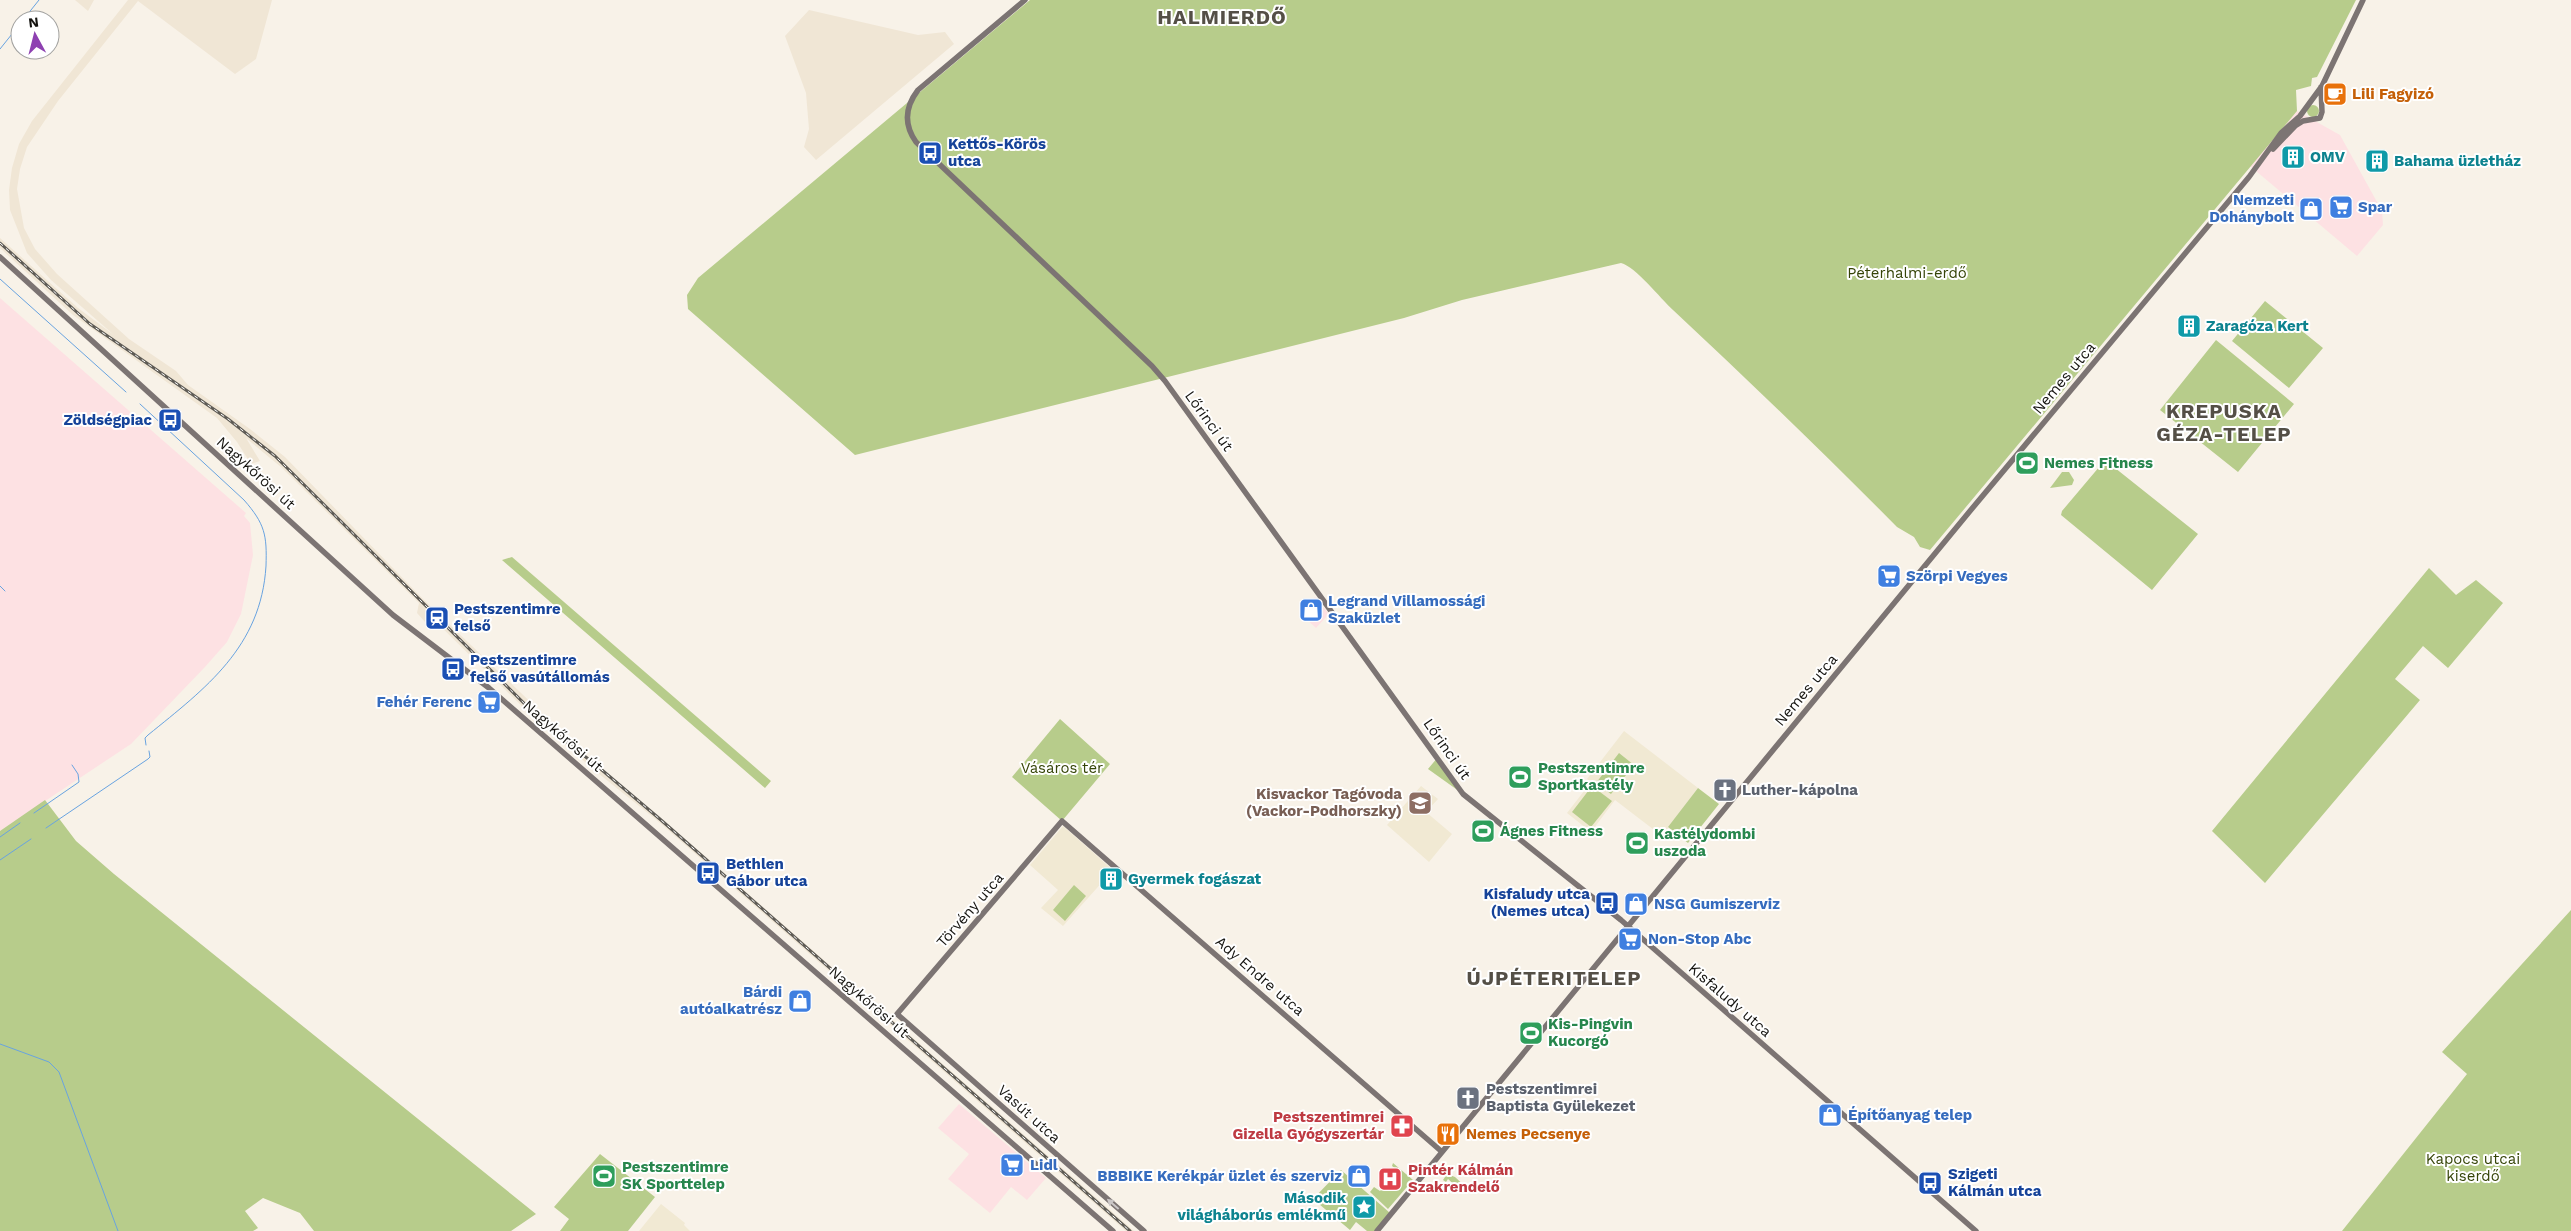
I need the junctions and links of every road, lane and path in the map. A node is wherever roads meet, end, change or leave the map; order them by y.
1 (1025, 0) edge
2 (2363, 0) edge
3 (2322, 86) junction
4 (2306, 105) junction
5 (2321, 106) junction
6 (2313, 120) junction
7 (2256, 167) junction
8 (0, 257) edge
9 (1463, 794) joint
10 (1062, 821) joint
11 (1628, 927) junction
12 (897, 1014) joint
13 (1442, 1151) junction
14 (1112, 1231) edge
15 (1144, 1231) edge
16 (1377, 1231) edge
17 (1976, 1231) edge

1 - 9 street, Lőrinci út
2 - 3 street
3 - 4 street, Nemes utca
3 - 5 street
4 - 5 street
4 - 6 street
4 - 7 street, Nemes utca
5 - 6 street
6 - 7 street, Nemes utca
7 - 11 street, Nemes utca
8 - 14 street, Nagykőrösi út
9 - 11 street, Kisfaludy utca
10 - 12 street, Törvény utca
10 - 13 street, Ady Endre utca
11 - 13 street, Nemes utca
11 - 17 street, Kisfaludy utca
15 -> 12 street, Vasút utca
13 - 16 street, Nemes utca

